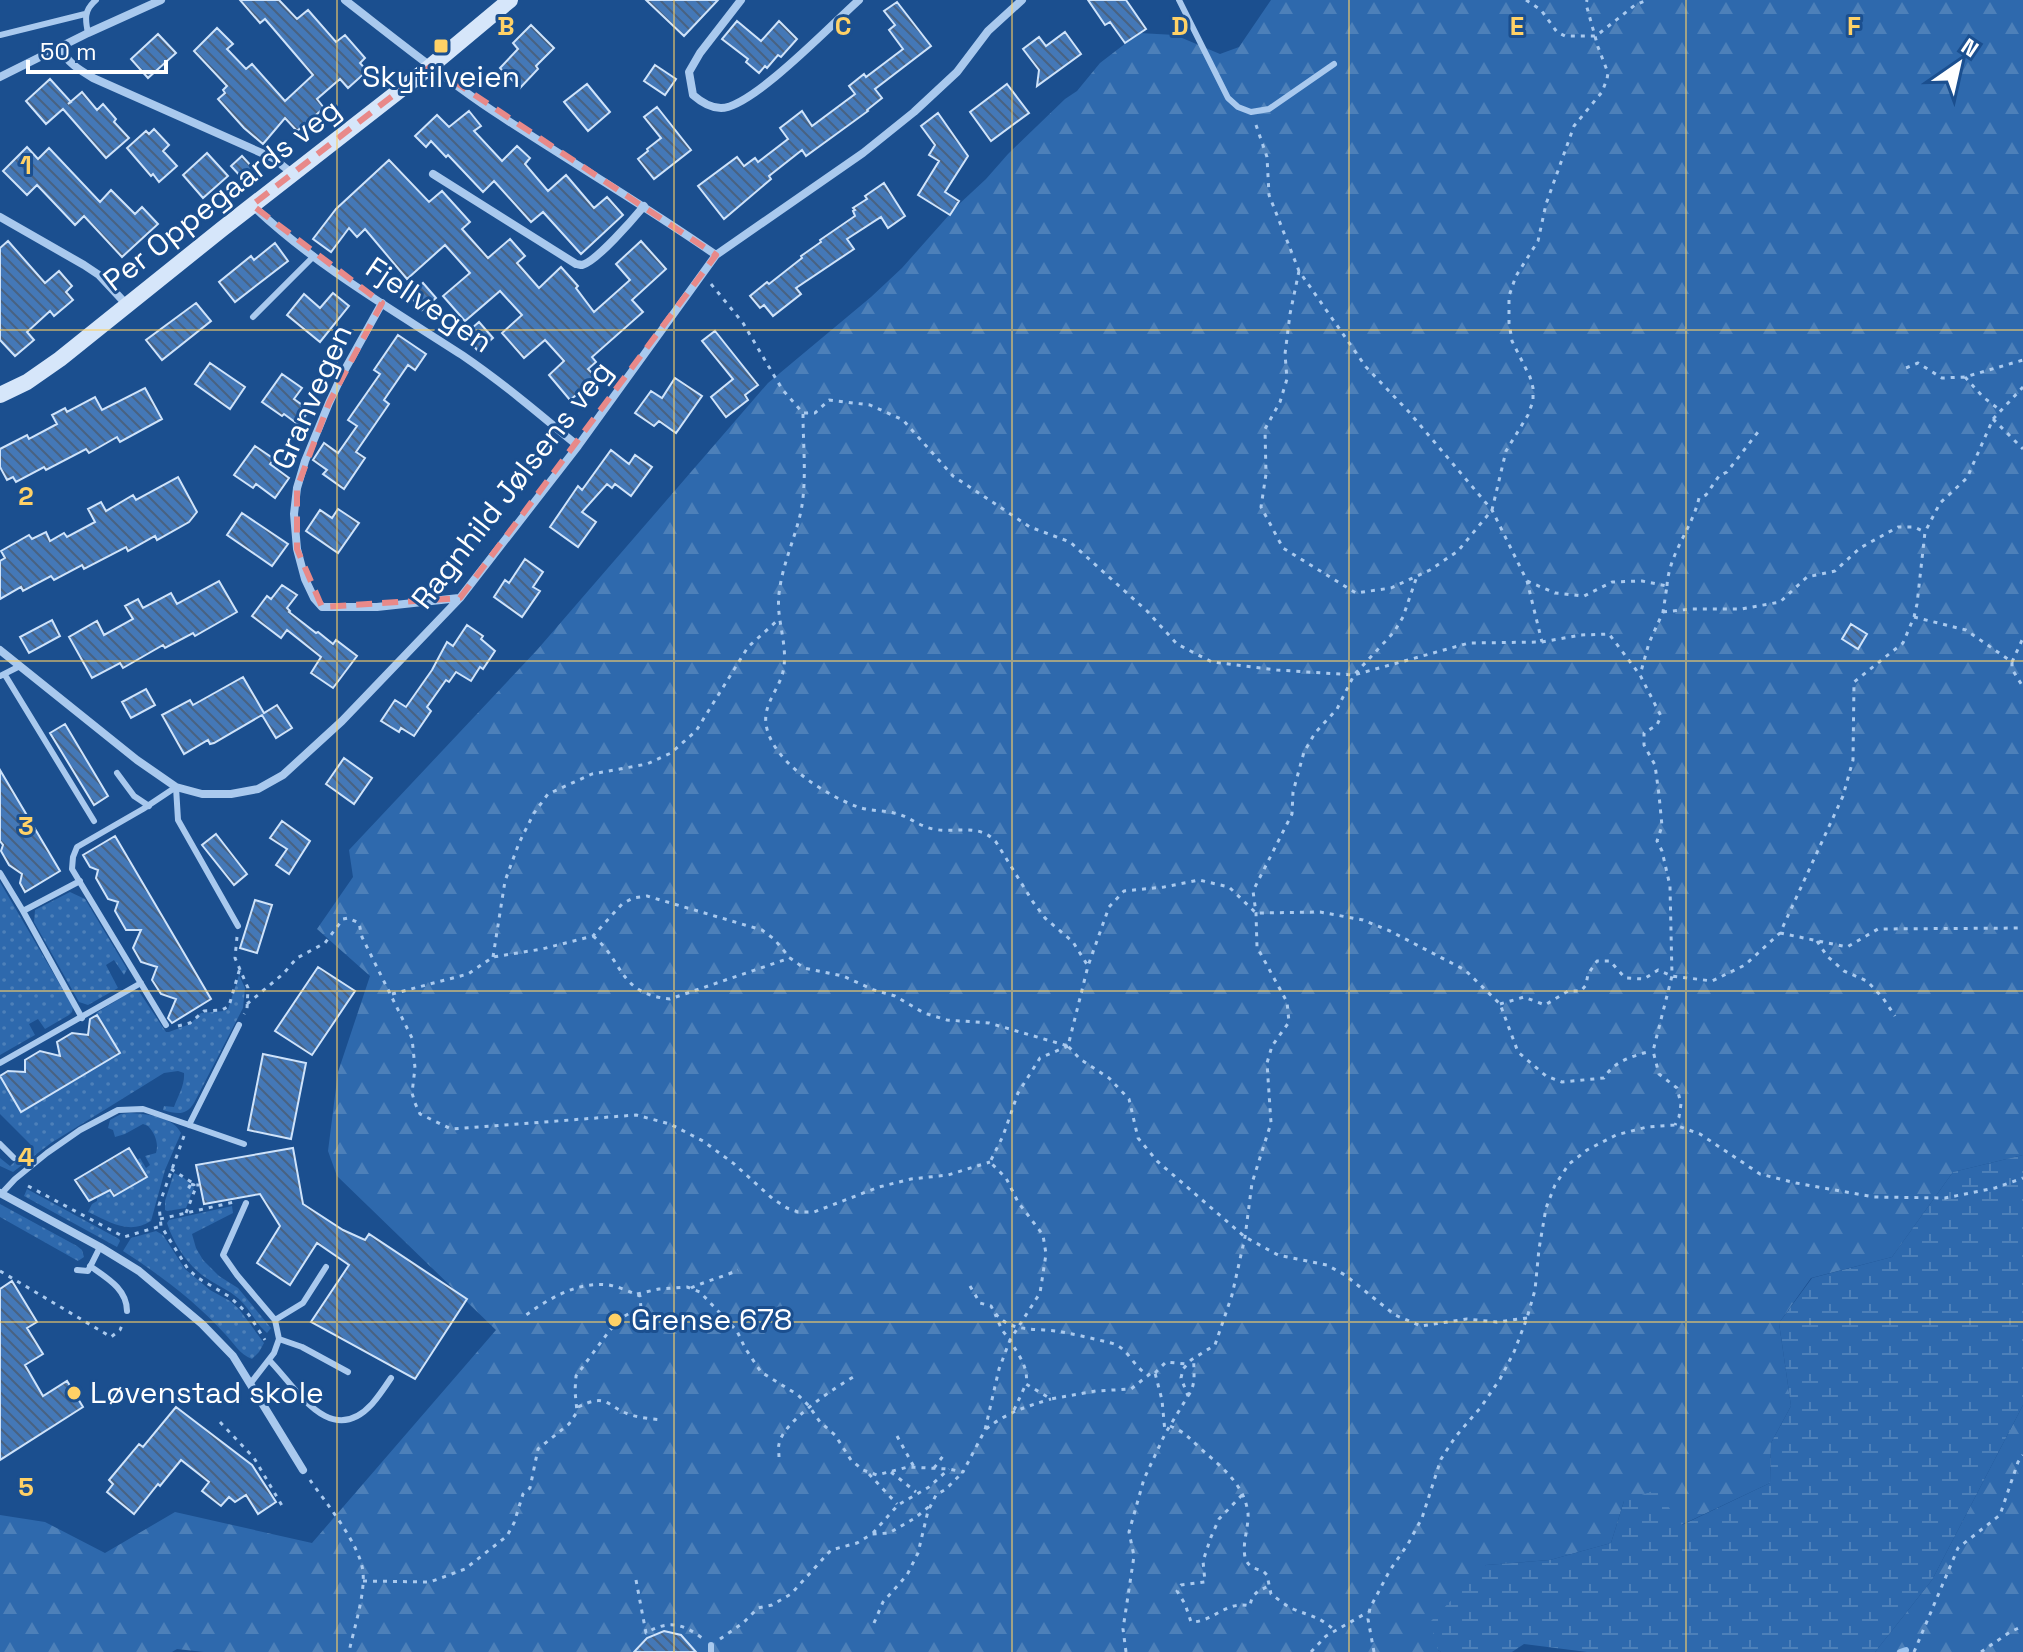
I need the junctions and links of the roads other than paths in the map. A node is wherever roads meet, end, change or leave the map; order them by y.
1 (96, 0) edge
2 (161, 0) edge
3 (345, 0) edge
4 (510, 0) edge
5 (741, 0) edge
6 (859, 0) edge
7 (1022, 0) edge
8 (1179, 0) edge
9 (85, 14) junction
10 (88, 33) junction
11 (0, 35) edge
12 (60, 48) junction
13 (1334, 64) dead end
14 (431, 66) junction
15 (0, 77) edge
16 (293, 174) junction
17 (433, 174) dead end
18 (252, 205) junction
19 (644, 206) junction
20 (0, 217) edge
21 (716, 255) junction
22 (314, 256) junction
23 (382, 303) junction
24 (128, 305) junction
25 (253, 317) dead end
26 (2, 390) edge
27 (578, 446) junction
28 (460, 598) junction
29 (0, 650) edge
30 (20, 666) junction
31 (2, 675) edge
32 (117, 773) dead end
33 (176, 787) junction
34 (149, 806) junction
35 (94, 821) dead end
36 (0, 873) edge
37 (80, 881) junction
38 (23, 911) junction
39 (238, 926) road end
40 (141, 983) junction
41 (82, 1018) junction
42 (166, 1025) road end
43 (239, 1025) road end
44 (0, 1063) edge
45 (189, 1125) junction
46 (0, 1144) edge
47 (244, 1144) dead end
48 (14, 1158) dead end
49 (1, 1193) edge
50 (246, 1203) road end
51 (100, 1247) junction
52 (90, 1266) junction
53 (326, 1267) dead end
54 (77, 1270) dead end
55 (127, 1311) road end
56 (275, 1320) junction
57 (279, 1339) junction
58 (271, 1357) junction
59 (348, 1372) dead end
60 (391, 1378) dead end
61 (250, 1384) junction
62 (303, 1470) road end

1 - 9 lane
2 - 10 street
3 - 14 street
4 - 14 street, Per Oppegaards veg
5 - 6 street
7 - 21 street, Ragnhild Jølsens veg
8 - 13 lane
9 - 10 lane
9 - 11 lane
10 - 12 street
12 - 15 street
12 - 16 street
14 - 16 street, Per Oppegaards veg
14 - 19 street
16 - 18 street, Per Oppegaards veg
17 - 19 street
18 - 22 street, Fjellvegen
18 - 24 street, Per Oppegaards veg
19 - 21 street
20 - 24 street
21 - 27 street, Ragnhild Jølsens veg
22 - 23 street, Fjellvegen
22 - 25 lane
23 - 27 street, Fjellvegen
23 - 28 street, Granvegen
24 - 26 street, Per Oppegaards veg
27 - 28 street, Ragnhild Jølsens veg
28 - 33 street, Ragnhild Jølsens veg
29 - 30 street, Ragnhild Jølsens veg
30 - 31 lane
30 - 33 street, Ragnhild Jølsens veg
31 - 35 lane
32 - 34 lane
33 - 34 lane
33 - 39 lane
34 - 37 lane
36 - 38 lane
37 - 38 lane
37 - 40 lane
38 - 41 lane
40 - 41 lane
40 - 42 lane
41 - 44 lane
43 - 45 lane
45 - 47 lane
45 - 49 lane
46 - 48 lane
49 - 51 street
50 - 56 lane
51 - 52 lane
51 - 61 street
52 - 54 lane
52 - 55 lane
53 - 56 lane
56 - 57 lane
57 - 58 lane
57 - 59 lane
58 - 60 lane
58 - 61 lane
61 - 62 street

